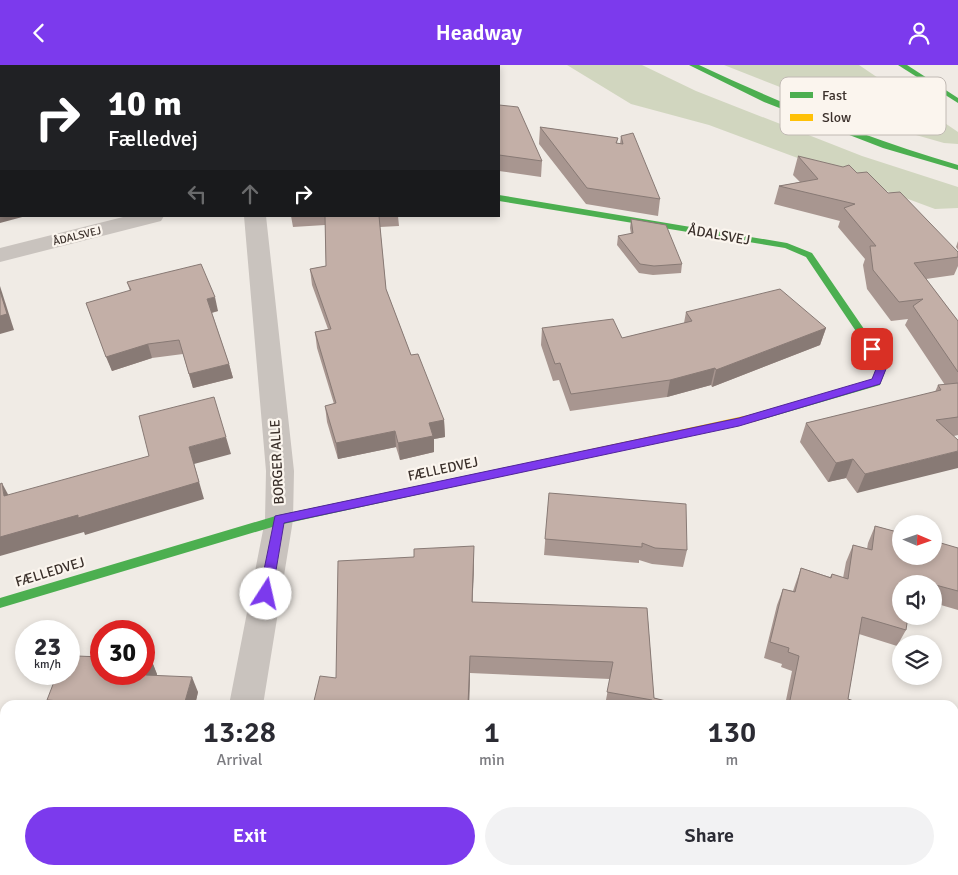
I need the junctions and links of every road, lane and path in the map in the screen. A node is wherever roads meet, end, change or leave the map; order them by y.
1 (693, 65) edge
2 (902, 65) edge
3 (921, 77) edge
4 (946, 93) edge
5 (958, 101) edge
6 (780, 105) edge
7 (858, 135) edge
8 (958, 168) edge
9 (500, 198) edge
10 (149, 217) edge
11 (255, 217) edge
12 (0, 255) edge
13 (883, 364) joint
14 (279, 519) junction
15 (0, 603) edge
16 (247, 700) edge

1 - 6 main road
2 - 3 main road
4 - 5 main road
7 - 8 main road
9 - 13 main road, ÅDALSVEJ
10 - 12 street, ÅDALSVEJ
11 - 14 street, BORGER ALLE
13 - 14 main road, FÆLLEDVEJ
14 - 15 main road, FÆLLEDVEJ
14 - 16 street, BORGER ALLE

